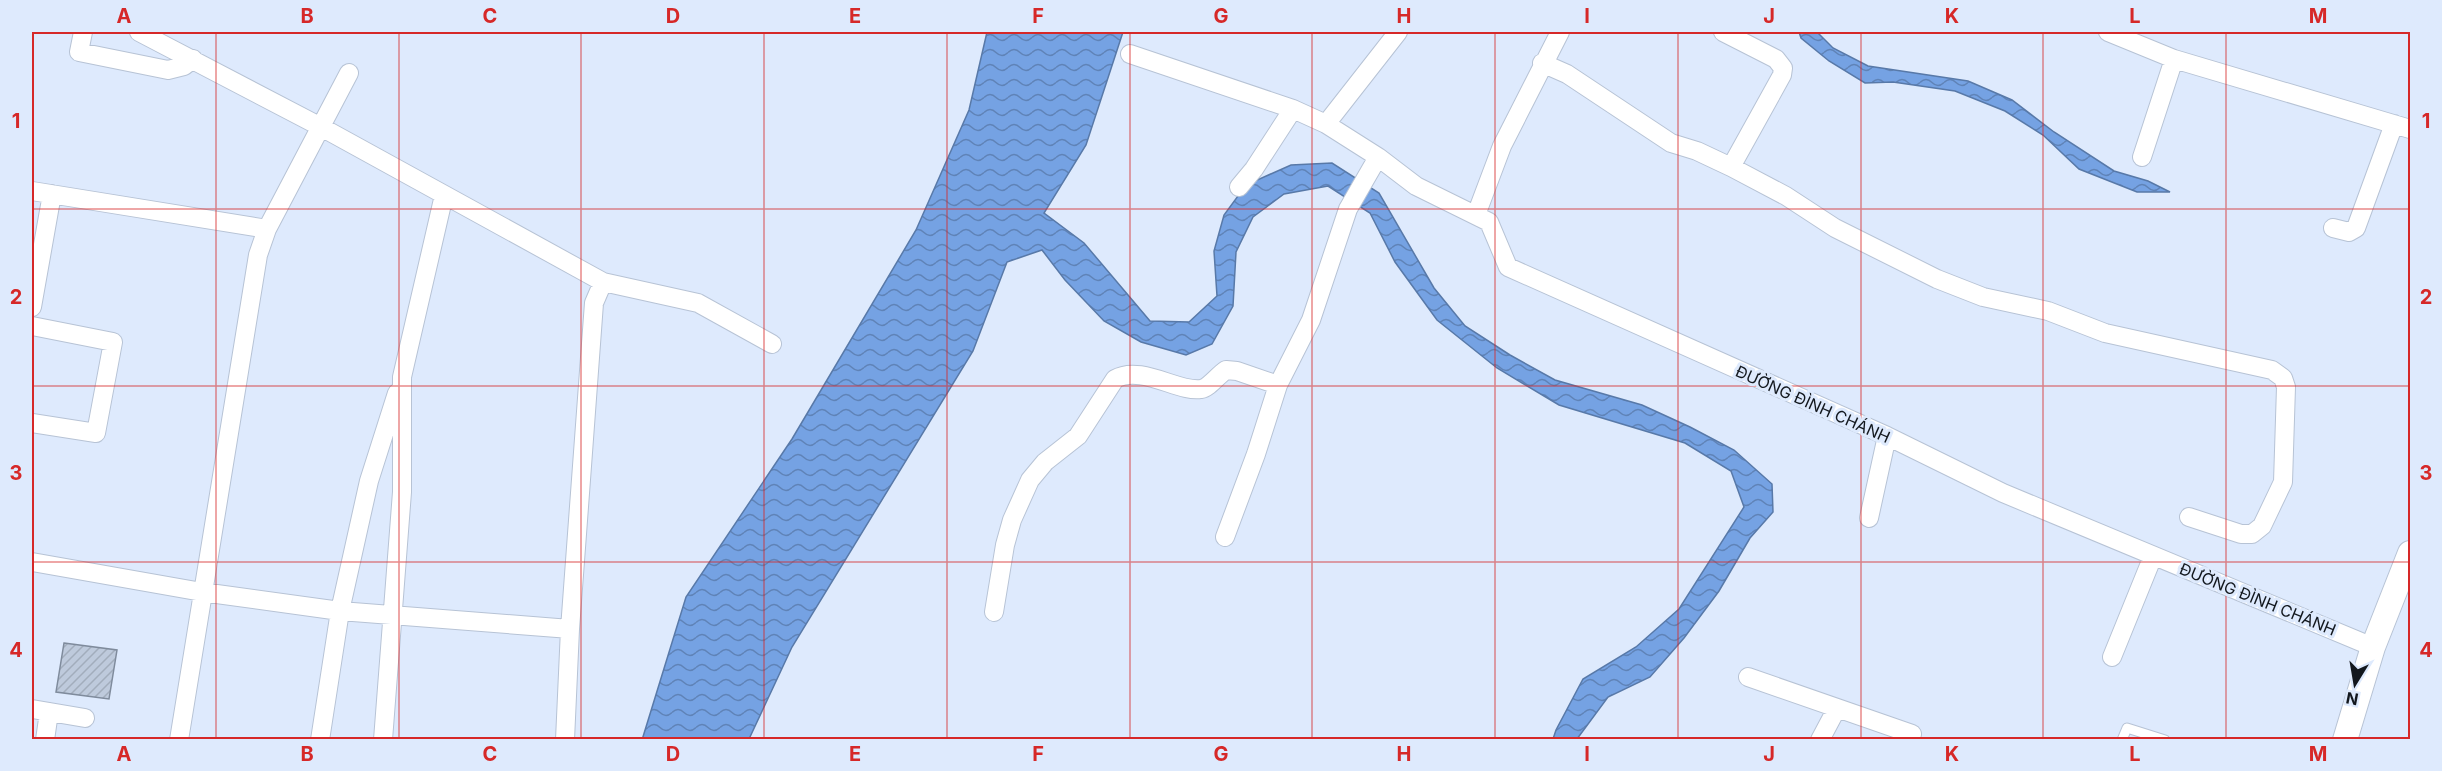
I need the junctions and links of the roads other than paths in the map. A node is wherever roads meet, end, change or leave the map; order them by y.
1 (83, 32) edge
2 (139, 32) edge
3 (1398, 32) edge
4 (1560, 32) edge
5 (1723, 32) edge
6 (2109, 32) edge
7 (1130, 54) dead end
8 (193, 59) junction
9 (2174, 59) junction
10 (1542, 63) junction
11 (349, 74) dead end
12 (1293, 109) junction
13 (1326, 124) junction
14 (321, 127) junction
15 (2402, 127) edge
16 (1378, 157) junction
17 (2142, 157) dead end
18 (1731, 167) junction
19 (1239, 187) dead end
20 (32, 191) edge
21 (52, 194) junction
22 (444, 195) junction
23 (1476, 215) junction
24 (2333, 228) dead end
25 (267, 229) junction
26 (603, 282) junction
27 (32, 307) edge
28 (32, 326) edge
29 (772, 344) dead end
30 (402, 377) junction
31 (1278, 385) junction
32 (32, 423) edge
33 (1887, 436) junction
34 (2189, 517) dead end
35 (1869, 518) dead end
36 (1225, 537) dead end
37 (2410, 553) edge
38 (2152, 556) junction
39 (32, 562) edge
40 (202, 592) junction
41 (340, 611) junction
42 (994, 612) dead end
43 (394, 615) junction
44 (570, 629) junction
45 (2373, 647) junction
46 (2112, 657) dead end
47 (1748, 677) dead end
48 (1837, 708) junction
49 (40, 710) edge
50 (85, 718) dead end
51 (1912, 734) dead end
52 (45, 740) edge
53 (179, 740) edge
54 (320, 740) edge
55 (383, 740) edge
56 (565, 740) edge
57 (1820, 740) edge
58 (2122, 740) edge
59 (2165, 740) edge
60 (2345, 740) edge

1 - 8 street
2 - 8 street
3 - 13 street
4 - 10 street
5 - 18 street
6 - 9 street
7 - 12 street, ĐƯỜNG ĐÌNH CHÁNH
8 - 14 street
9 - 15 street
9 - 17 street
10 - 18 street
10 - 23 street
11 - 14 street
12 - 13 street, ĐƯỜNG ĐÌNH CHÁNH
12 - 19 street
13 - 16 street, ĐƯỜNG ĐÌNH CHÁNH
14 - 22 street
14 - 25 street
15 - 24 street
16 - 23 street, ĐƯỜNG ĐÌNH CHÁNH
16 - 31 street
18 - 34 street
20 - 21 street
21 - 25 street
21 - 27 street
22 - 26 street
22 - 30 street
23 - 33 street, ĐƯỜNG ĐÌNH CHÁNH
25 - 40 street
26 - 29 street
26 - 44 street
28 - 32 street
30 - 41 street
30 - 43 street
31 - 36 street
31 - 42 street
33 - 35 street
33 - 38 street, ĐƯỜNG ĐÌNH CHÁNH
37 - 45 main road
38 - 45 street, ĐƯỜNG ĐÌNH CHÁNH
38 - 46 street
39 - 40 street
40 - 41 street
40 - 53 street
41 - 43 street
41 - 54 street
43 - 44 street
43 - 55 street
44 - 56 street
45 - 60 main road
47 - 48 street
48 - 51 street
48 - 57 street
49 - 50 street
49 - 52 street
58 - 59 lane

